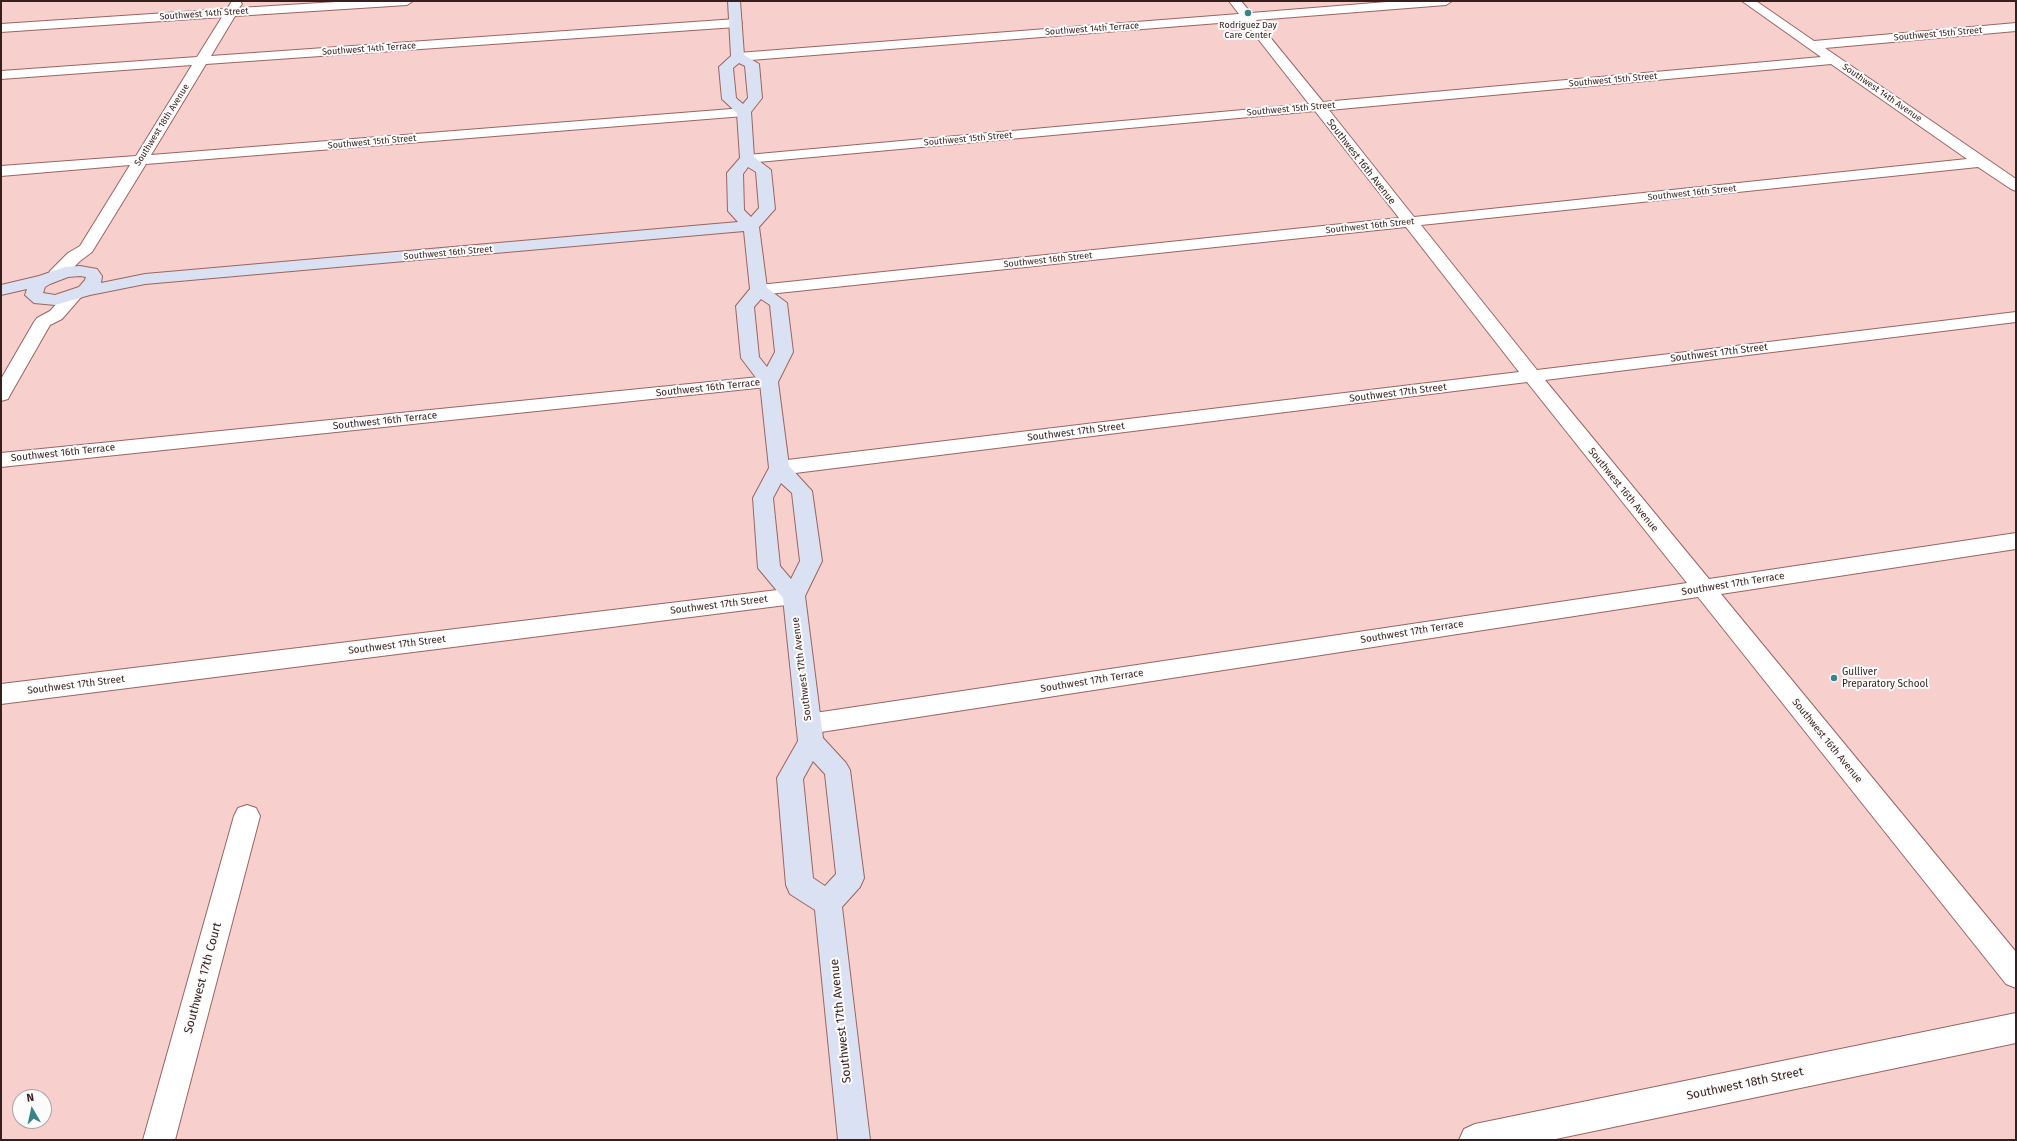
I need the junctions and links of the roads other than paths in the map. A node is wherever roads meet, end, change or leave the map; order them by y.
1 (407, 1) edge
2 (734, 1) edge
3 (1235, 1) edge
4 (1446, 1) edge
5 (1748, 1) edge
6 (234, 7) edge
7 (1248, 17) junction
8 (736, 23) junction
9 (2016, 27) edge
10 (1, 28) edge
11 (1813, 45) junction
12 (738, 57) junction
13 (1834, 60) junction
14 (201, 61) junction
15 (1, 75) edge
16 (1318, 107) junction
17 (744, 112) junction
18 (747, 159) junction
19 (140, 160) junction
20 (1982, 162) junction
21 (1, 171) edge
22 (2013, 181) edge
23 (1409, 222) junction
24 (751, 226) junction
25 (86, 249) junction
26 (90, 274) junction
27 (50, 277) junction
28 (145, 279) junction
29 (1, 290) edge
30 (759, 290) junction
31 (79, 294) junction
32 (1, 296) edge
33 (37, 297) junction
34 (2016, 316) edge
35 (43, 322) junction
36 (1532, 376) junction
37 (770, 382) junction
38 (1, 395) edge
39 (1, 460) edge
40 (779, 468) junction
41 (2016, 541) edge
42 (1702, 588) junction
43 (794, 596) junction
44 (1, 694) edge
45 (810, 733) junction
46 (247, 816) dead end
47 (828, 903) junction
48 (2016, 974) edge
49 (2016, 1028) edge
50 (159, 1140) edge
51 (854, 1140) edge
52 (1475, 1140) edge

1 - 6 street, Southwest 14th Street
2 - 8 main road
3 - 7 street, Southwest 16th Avenue
4 - 7 street, Southwest 14th Terrace
5 - 11 street, Southwest 14th Avenue
6 - 10 street, Southwest 14th Street
6 - 14 street, Southwest 18th Avenue
7 - 12 street, Southwest 14th Terrace
7 - 16 street, Southwest 16th Avenue
8 - 12 main road
8 - 14 street, Southwest 14th Terrace
9 - 11 street, Southwest 15th Street
11 - 13 street, Southwest 14th Avenue
12 - 17 main road
12 - 17 main road
13 - 16 street, Southwest 15th Street
13 - 20 street, Southwest 14th Avenue
14 - 15 street, Southwest 14th Terrace
14 - 19 street, Southwest 18th Avenue
16 - 18 street, Southwest 15th Street
16 - 23 street, Southwest 16th Avenue
17 - 18 main road
17 - 19 street, Southwest 15th Street
18 - 24 main road
18 - 24 main road
19 - 21 street, Southwest 15th Street
19 - 25 street, Southwest 18th Avenue
20 - 22 street, Southwest 14th Avenue
20 - 23 street, Southwest 16th Street
23 - 30 street, Southwest 16th Street
23 - 36 street, Southwest 16th Avenue
24 - 28 main road, Southwest 16th Street
24 - 30 main road
25 - 26 street
25 - 27 street, Southwest 18th Avenue
26 - 27 main road, Southwest 16th Street
26 - 28 main road, Southwest 16th Street
26 - 31 main road
27 - 29 main road
27 - 33 main road
28 - 31 main road, Southwest 16th Street
30 - 37 main road
30 - 37 main road
31 - 33 main road, Southwest 16th Street
31 - 35 street
32 - 33 main road
33 - 35 street
34 - 36 street, Southwest 17th Street
35 - 38 street
36 - 40 street, Southwest 17th Street
36 - 42 street, Southwest 16th Avenue
37 - 39 street, Southwest 16th Terrace
37 - 40 main road
40 - 43 main road
40 - 43 main road
41 - 42 street, Southwest 17th Terrace
42 - 45 street, Southwest 17th Terrace
42 - 48 street, Southwest 16th Avenue
43 - 44 street, Southwest 17th Street
43 - 45 main road, Southwest 17th Avenue
45 - 47 main road
45 - 47 main road
46 - 50 street, Southwest 17th Court
47 - 51 main road, Southwest 17th Avenue
49 - 52 street, Southwest 18th Street

